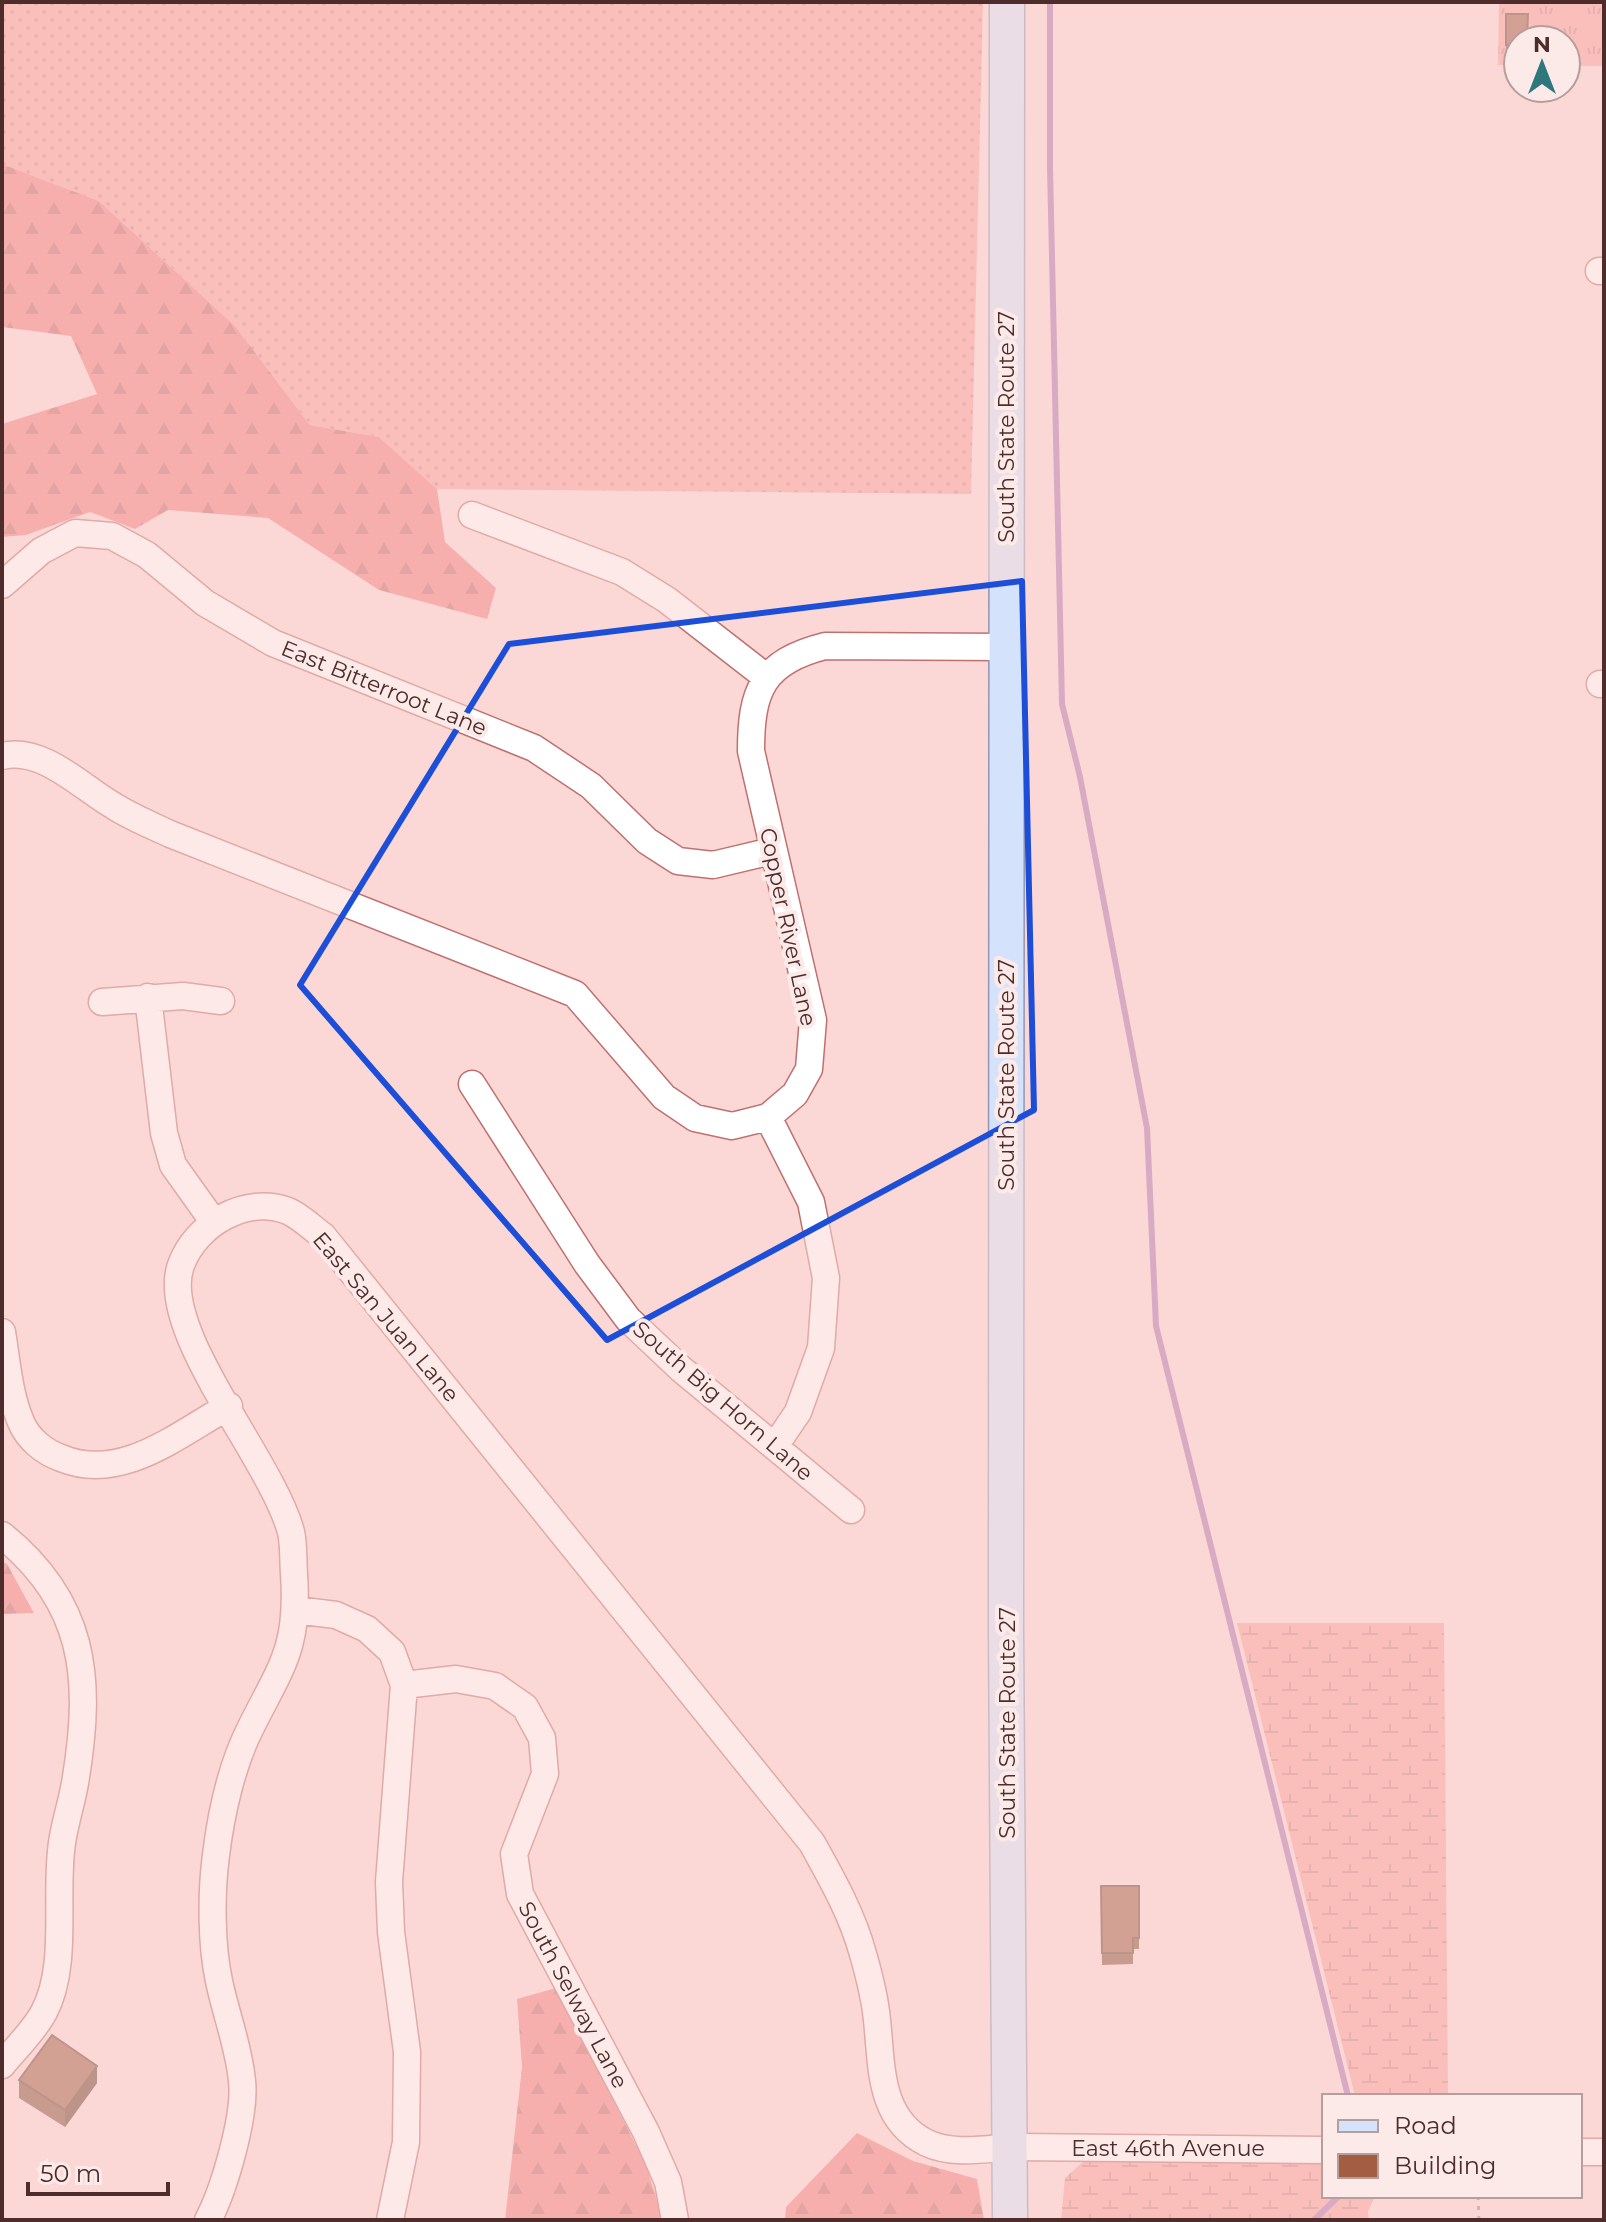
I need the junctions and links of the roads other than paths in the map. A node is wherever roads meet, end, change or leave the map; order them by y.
1 (1007, 2) edge
2 (472, 515) dead end
3 (2, 585) edge
4 (1006, 647) junction
5 (766, 677) junction
6 (2, 756) edge
7 (772, 851) junction
8 (148, 997) junction
9 (221, 1001) dead end
10 (102, 1002) dead end
11 (472, 1084) dead end
12 (768, 1117) junction
13 (213, 1221) junction
14 (3, 1340) edge
15 (229, 1406) junction
16 (775, 1446) junction
17 (851, 1510) dead end
18 (2, 1535) edge
19 (296, 1610) junction
20 (404, 1685) junction
21 (2, 2065) edge
22 (1011, 2147) junction
23 (1322, 2150) edge
24 (1582, 2152) edge
25 (1604, 2152) edge
26 (208, 2220) edge
27 (390, 2220) edge
28 (675, 2220) edge
29 (1010, 2220) edge

1 - 4 main road, South State Route 27
2 - 5 street
3 - 7 street, East Bitterroot Lane
4 - 5 street
4 - 22 main road, South State Route 27
5 - 7 street, Copper River Lane
6 - 12 street
7 - 12 street, Copper River Lane
8 - 9 street
8 - 10 street
8 - 13 street
11 - 16 street, South Big Horn Lane
12 - 16 street
13 - 15 street
13 - 22 street, East San Juan Lane
14 - 15 street
15 - 19 street
16 - 17 street, South Big Horn Lane
18 - 21 street
19 - 20 street
19 - 26 street
20 - 27 street
20 - 28 street, South Selway Lane
22 - 23 street, East 46th Avenue
22 - 29 main road, South State Route 27
24 - 25 street

